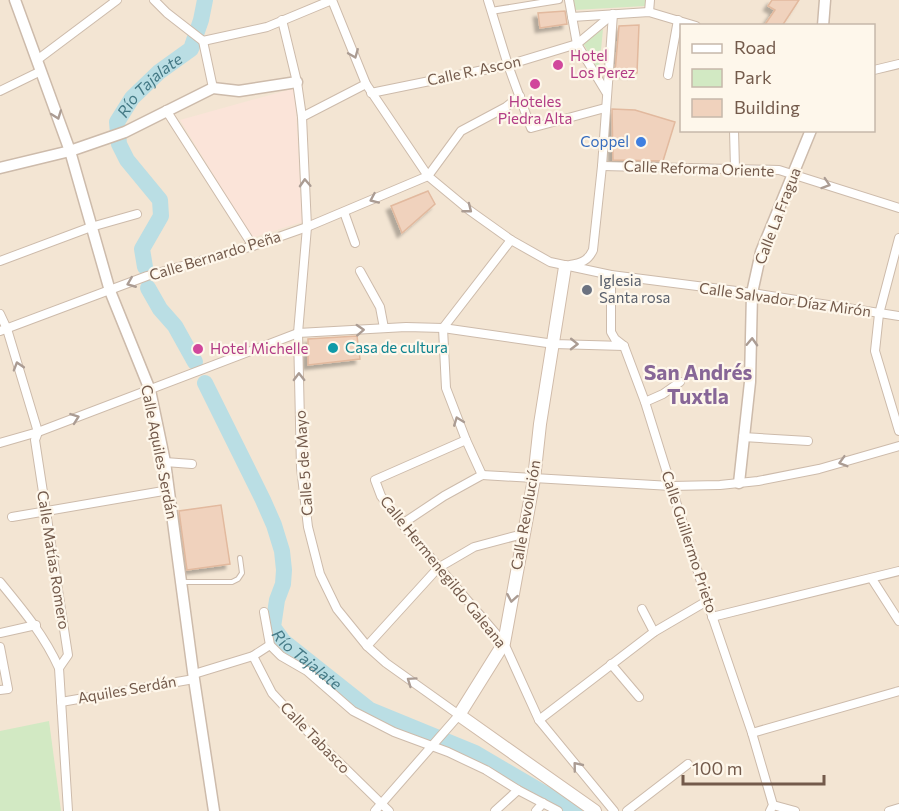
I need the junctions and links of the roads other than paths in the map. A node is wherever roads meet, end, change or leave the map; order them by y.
1 (15, 0) edge
2 (117, 0) edge
3 (154, 0) edge
4 (332, 0) edge
5 (488, 0) edge
6 (559, 0) edge
7 (569, 0) edge
8 (650, 0) edge
9 (825, 0) edge
10 (491, 10) junction
11 (649, 12) junction
12 (613, 14) junction
13 (572, 17) junction
14 (282, 20) junction
15 (678, 20) junction
16 (690, 24) edge
17 (823, 24) edge
18 (202, 41) junction
19 (577, 44) junction
20 (37, 60) junction
21 (899, 64) edge
22 (508, 65) junction
23 (875, 70) edge
24 (41, 71) junction
25 (668, 75) dead end
26 (297, 82) junction
27 (366, 84) junction
28 (213, 88) junction
29 (0, 91) edge
30 (606, 92) junction
31 (371, 93) junction
32 (520, 96) junction
33 (605, 108) junction
34 (166, 110) junction
35 (302, 117) junction
36 (734, 132) edge
37 (810, 132) edge
38 (69, 151) junction
39 (602, 166) junction
40 (0, 168) edge
41 (735, 169) junction
42 (795, 174) junction
43 (428, 176) junction
44 (899, 208) edge
45 (344, 212) junction
46 (137, 214) dead end
47 (92, 227) junction
48 (307, 227) junction
49 (899, 238) edge
50 (511, 240) junction
51 (355, 243) dead end
52 (253, 246) junction
53 (593, 250) junction
54 (0, 261) edge
55 (565, 267) junction
56 (360, 271) dead end
57 (590, 272) junction
58 (611, 275) junction
59 (111, 291) junction
60 (752, 293) junction
61 (0, 314) edge
62 (879, 314) junction
63 (899, 316) edge
64 (384, 328) junction
65 (442, 328) junction
66 (3, 330) edge
67 (298, 333) junction
68 (554, 344) junction
69 (624, 346) junction
70 (680, 382) dead end
71 (150, 390) junction
72 (645, 402) junction
73 (899, 431) edge
74 (38, 432) junction
75 (743, 437) junction
76 (466, 440) junction
77 (808, 441) dead end
78 (0, 443) edge
79 (899, 446) edge
80 (165, 462) junction
81 (192, 464) dead end
82 (482, 475) junction
83 (534, 479) junction
84 (739, 483) junction
85 (671, 486) junction
86 (168, 490) junction
87 (46, 511) junction
88 (12, 517) dead end
89 (402, 524) junction
90 (523, 534) junction
91 (240, 558) dead end
92 (438, 568) junction
93 (899, 571) edge
94 (872, 579) junction
95 (0, 582) edge
96 (181, 582) junction
97 (707, 601) junction
98 (642, 609) dead end
99 (264, 612) dead end
100 (712, 617) junction
101 (899, 621) edge
102 (36, 625) junction
103 (654, 632) junction
104 (0, 633) edge
105 (504, 643) junction
106 (270, 645) junction
107 (367, 646) junction
108 (0, 647) edge
109 (253, 657) junction
110 (611, 664) junction
111 (59, 668) junction
112 (194, 676) junction
113 (4, 689) edge
114 (899, 690) edge
115 (639, 697) dead end
116 (61, 702) junction
117 (459, 715) junction
118 (539, 720) junction
119 (752, 733) junction
120 (434, 745) junction
121 (688, 764) dead end
122 (518, 790) junction
123 (543, 803) junction
124 (378, 808) edge
125 (772, 808) edge
126 (899, 808) edge
127 (68, 811) edge
128 (214, 811) edge
129 (389, 811) edge
130 (495, 811) edge
131 (536, 811) edge
132 (558, 811) edge
133 (595, 811) edge
134 (614, 811) edge
135 (627, 811) edge
136 (795, 811) edge
137 (889, 811) edge

1 - 20 street
2 - 20 street
3 - 18 street
4 - 14 street
4 -> 27 street, Calle Salvador Díaz Mirón
5 - 10 street
6 - 10 street
7 - 13 street
8 - 11 street
9 - 17 street
10 - 22 street
11 - 12 street
11 - 15 street
12 - 13 street
12 - 19 street
12 - 30 street
13 - 19 street
14 - 18 street
14 - 26 street, Calle 5 de Mayo
15 - 16 street
15 - 25 street
18 - 28 street
19 - 22 street, Calle R. Ascon
19 - 30 street
20 - 24 street, Calle Aquiles Serdán
21 - 23 street
22 - 31 street, Calle R. Ascon
22 - 32 street
24 - 29 street
24 -> 38 street, Calle Aquiles Serdán
26 - 28 street
26 - 35 street, Calle 5 de Mayo
27 - 31 street, Calle Salvador Díaz Mirón
27 - 35 street
28 - 34 street
30 - 33 street
31 - 43 street, Calle Salvador Díaz Mirón
32 - 33 street
32 - 43 street
33 - 39 street
34 - 38 street
34 - 52 street
48 -> 35 street, Calle 5 de Mayo
36 - 41 street
37 - 42 street, Calle La Fragua
38 - 40 street
38 - 47 street, Calle Aquiles Serdán
39 - 41 street, Calle Reforma Oriente
39 - 53 street
41 - 42 street, Calle Reforma Oriente
42 -> 44 street, Calle Reforma Oriente
42 - 60 street, Calle La Fragua
43 -> 45 street, Calle Bernardo Peña
43 -> 50 street, Calle Salvador Díaz Mirón
45 - 48 street, Calle Bernardo Peña
45 - 51 street
46 - 47 street
47 - 54 street
47 - 59 street, Calle Aquiles Serdán
48 - 52 street, Calle Bernardo Peña
48 - 67 street, Calle 5 de Mayo
49 - 62 street
50 - 55 street, Calle Salvador Díaz Mirón
50 - 65 street
52 -> 59 street, Calle Bernardo Peña
53 - 55 street
53 - 57 street
55 - 57 street, Calle Salvador Díaz Mirón
55 - 68 main road, Calle Revolución
56 - 64 street
57 - 58 street, Calle Salvador Díaz Mirón
58 - 60 street, Calle Salvador Díaz Mirón
58 - 69 street, Calle Guillermo Prieto
59 - 66 street, Calle Bernardo Peña
59 - 71 street, Calle Aquiles Serdán
60 - 62 street, Calle Salvador Díaz Mirón
75 -> 60 street, Calle La Fragua
61 - 66 street, Calle Matías Romero
62 - 63 street, Calle Salvador Díaz Mirón
62 - 73 street
64 - 65 street
67 -> 64 street
65 - 68 street
76 -> 65 street
74 -> 66 street, Calle Matías Romero
67 - 71 street
107 -> 67 street, Calle 5 de Mayo
68 -> 69 street
68 - 83 main road, Calle Revolución
69 - 72 street, Calle Guillermo Prieto
70 - 72 street
74 -> 71 street
71 - 80 street, Calle Aquiles Serdán
72 - 85 street, Calle Guillermo Prieto
74 - 78 street
74 - 87 street, Calle Matías Romero
75 - 77 street
75 - 84 street, Calle La Fragua
76 - 82 street
76 - 89 street, Calle Hermenegildo Galeana
79 -> 84 street
80 - 81 street
80 - 86 street, Calle Aquiles Serdán
82 - 83 street
82 - 89 street
83 - 85 street
83 - 90 main road, Calle Revolución
84 - 85 street
85 - 97 street, Calle Guillermo Prieto
86 - 87 street
86 - 96 street, Calle Aquiles Serdán
87 - 88 street
87 - 111 street, Calle Matías Romero
89 - 92 street, Calle Hermenegildo Galeana
90 - 92 street
90 -> 105 main road, Calle Revolución
91 - 96 lane
92 - 105 street, Calle Hermenegildo Galeana
92 - 107 street
93 - 94 street
94 - 100 street
94 - 101 street
95 - 102 street
96 - 112 street, Calle Aquiles Serdán
97 - 100 street, Calle Guillermo Prieto
97 - 103 street
98 - 103 street
99 - 106 street
100 - 119 street, Calle Guillermo Prieto
102 - 104 street
102 - 111 street
103 - 110 street
105 - 117 main road, Calle Revolución
105 - 118 street, Calle Hermenegildo Galeana
106 - 109 street, Aquiles Serdán
106 - 120 street
117 -> 107 street, Calle 5 de Mayo
108 - 113 street
109 - 112 street, Aquiles Serdán
109 - 124 street, Calle Tabasco
110 - 115 street
110 - 118 street
111 - 116 street, Calle Matías Romero
112 - 116 street, Aquiles Serdán
112 - 128 street, Calle Aquiles Serdán
114 - 119 street
116 - 127 street, Calle Matías Romero
117 - 120 street, Calle Revolución
117 - 133 main road, Calle 5 de Mayo
134 -> 118 street, Calle Hermenegildo Galeana
119 - 125 street, Calle Guillermo Prieto
120 - 122 street
120 - 124 street, Calle Revolución
121 - 135 street
122 - 123 street
122 - 130 street
123 - 131 street
123 - 132 street
124 - 129 street, Calle Tabasco
125 - 136 street
126 - 137 street

